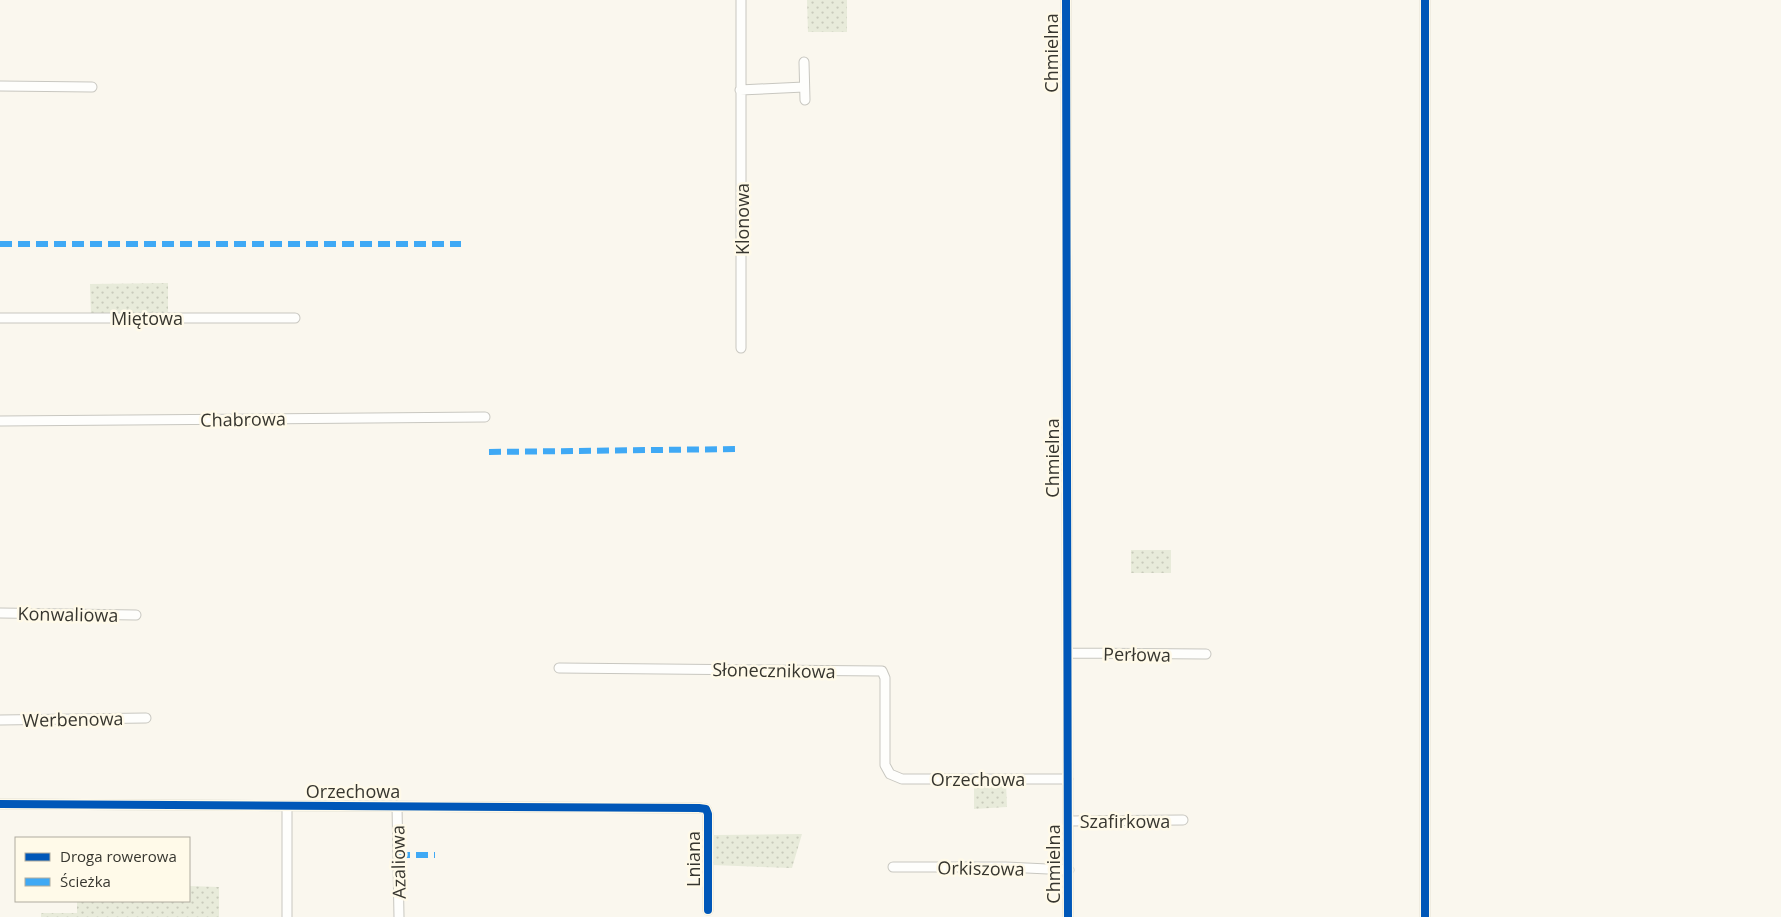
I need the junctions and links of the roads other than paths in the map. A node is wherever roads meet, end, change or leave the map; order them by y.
1 (741, 0) edge
2 (1066, 0) edge
3 (1425, 0) edge
4 (804, 62) dead end
5 (0, 86) edge
6 (92, 87) dead end
7 (804, 87) junction
8 (740, 90) junction
9 (804, 100) dead end
10 (0, 318) edge
11 (295, 318) dead end
12 (741, 348) dead end
13 (485, 417) dead end
14 (0, 422) edge
15 (0, 613) edge
16 (136, 615) dead end
17 (1068, 653) junction
18 (1206, 654) dead end
19 (559, 668) dead end
20 (146, 718) dead end
21 (0, 720) edge
22 (890, 774) joint
23 (1068, 779) junction
24 (0, 804) edge
25 (287, 806) junction
26 (397, 806) junction
27 (706, 809) joint
28 (1183, 820) dead end
29 (1068, 821) junction
30 (893, 867) dead end
31 (1069, 870) junction
32 (708, 910) dead end
33 (287, 917) edge
34 (398, 917) edge
35 (1068, 917) edge
36 (1425, 917) edge

1 - 8 street, Klonowa
2 - 17 street, Chmielna
3 - 36 street
4 - 7 street
5 - 6 street
7 - 8 street
7 - 9 street
8 - 12 street, Klonowa
10 - 11 street, Miętowa
13 - 14 street, Chabrowa
15 - 16 street, Konwaliowa
17 - 18 street, Perłowa
17 - 23 street, Chmielna
19 - 22 street, Słonecznikowa
20 - 21 street, Werbenowa
22 - 23 street, Orzechowa
23 - 29 street, Chmielna
24 - 25 street, Orzechowa
25 - 26 street, Orzechowa
25 - 33 street
26 - 27 street, Orzechowa
26 - 34 street, Azaliowa
27 - 32 street, Lniana
28 - 29 street, Szafirkowa
29 - 31 street, Chmielna
30 - 31 street, Orkiszowa
31 - 35 street, Chmielna

